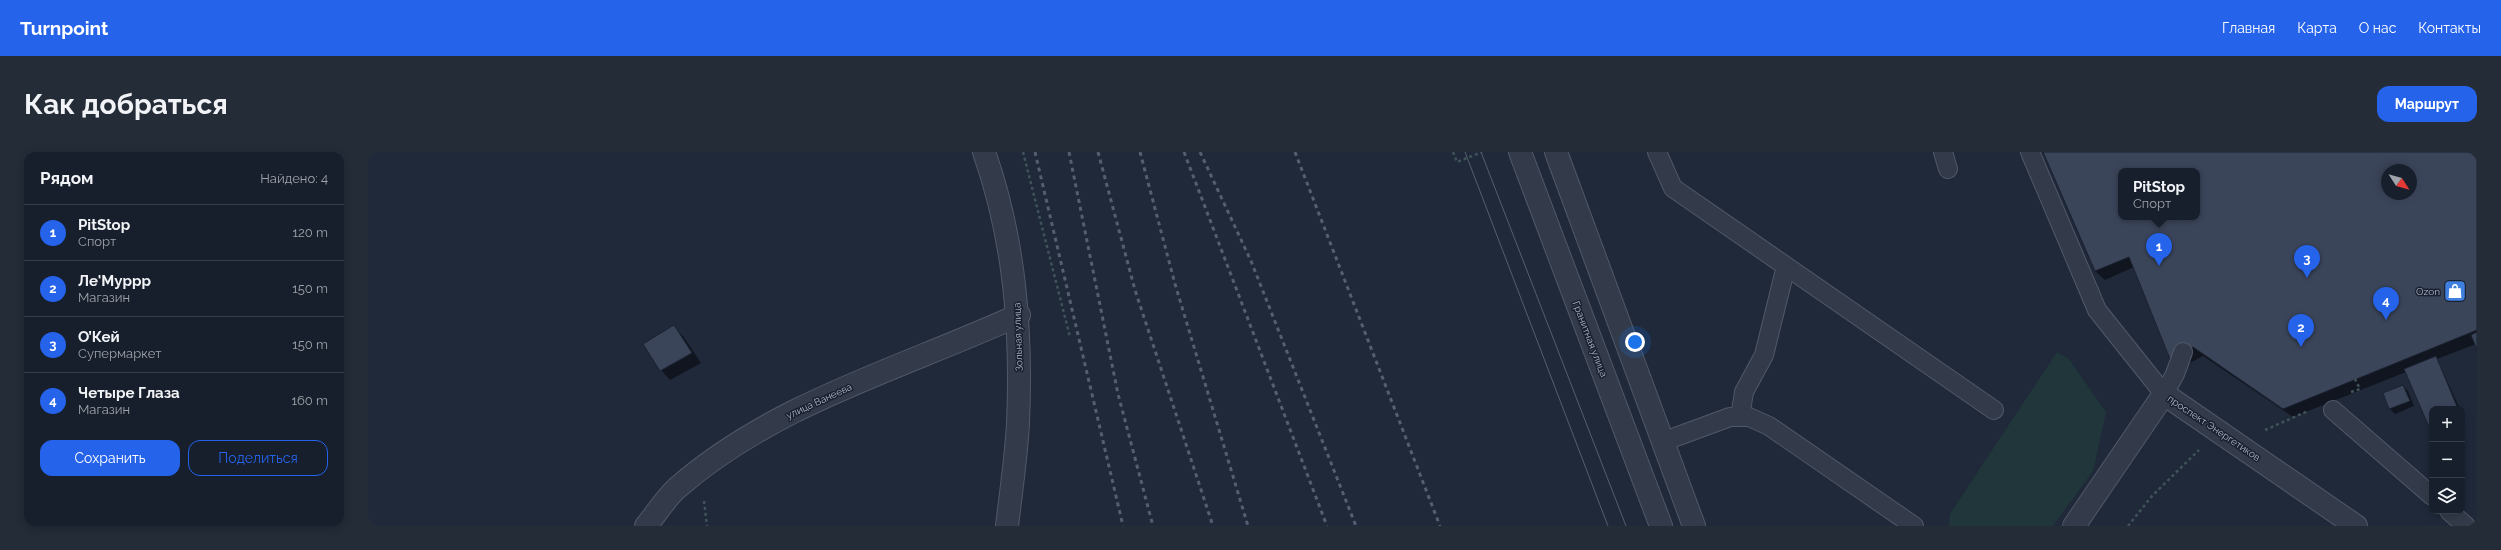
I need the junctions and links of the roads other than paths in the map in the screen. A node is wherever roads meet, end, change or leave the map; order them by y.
1 (984, 152) edge
2 (1520, 152) edge
3 (1556, 152) edge
4 (1657, 152) edge
5 (2030, 152) edge
6 (1786, 266) junction
7 (1019, 315) junction
8 (2183, 352) dead end
9 (2164, 394) junction
10 (1994, 410) dead end
11 (2333, 410) dead end
12 (1740, 417) junction
13 (1662, 442) junction
14 (2429, 493) edge
15 (2452, 514) edge
16 (646, 526) edge
17 (1007, 526) edge
18 (1661, 526) edge
19 (1694, 526) edge
20 (1914, 526) edge
21 (2074, 526) edge
22 (2356, 526) edge
23 (2466, 526) edge

1 - 7 street, Зольная улица
2 - 18 street, Гранитная улица
3 - 13 street
4 - 6 lane
5 - 9 lane
6 - 10 lane
6 - 12 lane
7 - 16 street, улица Ванеева
7 - 17 street, Зольная улица
8 - 9 lane
9 - 21 street, проспект Энергетиков
9 - 22 street, проспект Энергетиков
11 - 14 lane
12 - 13 lane
12 - 20 lane
13 - 19 street
15 - 23 lane

